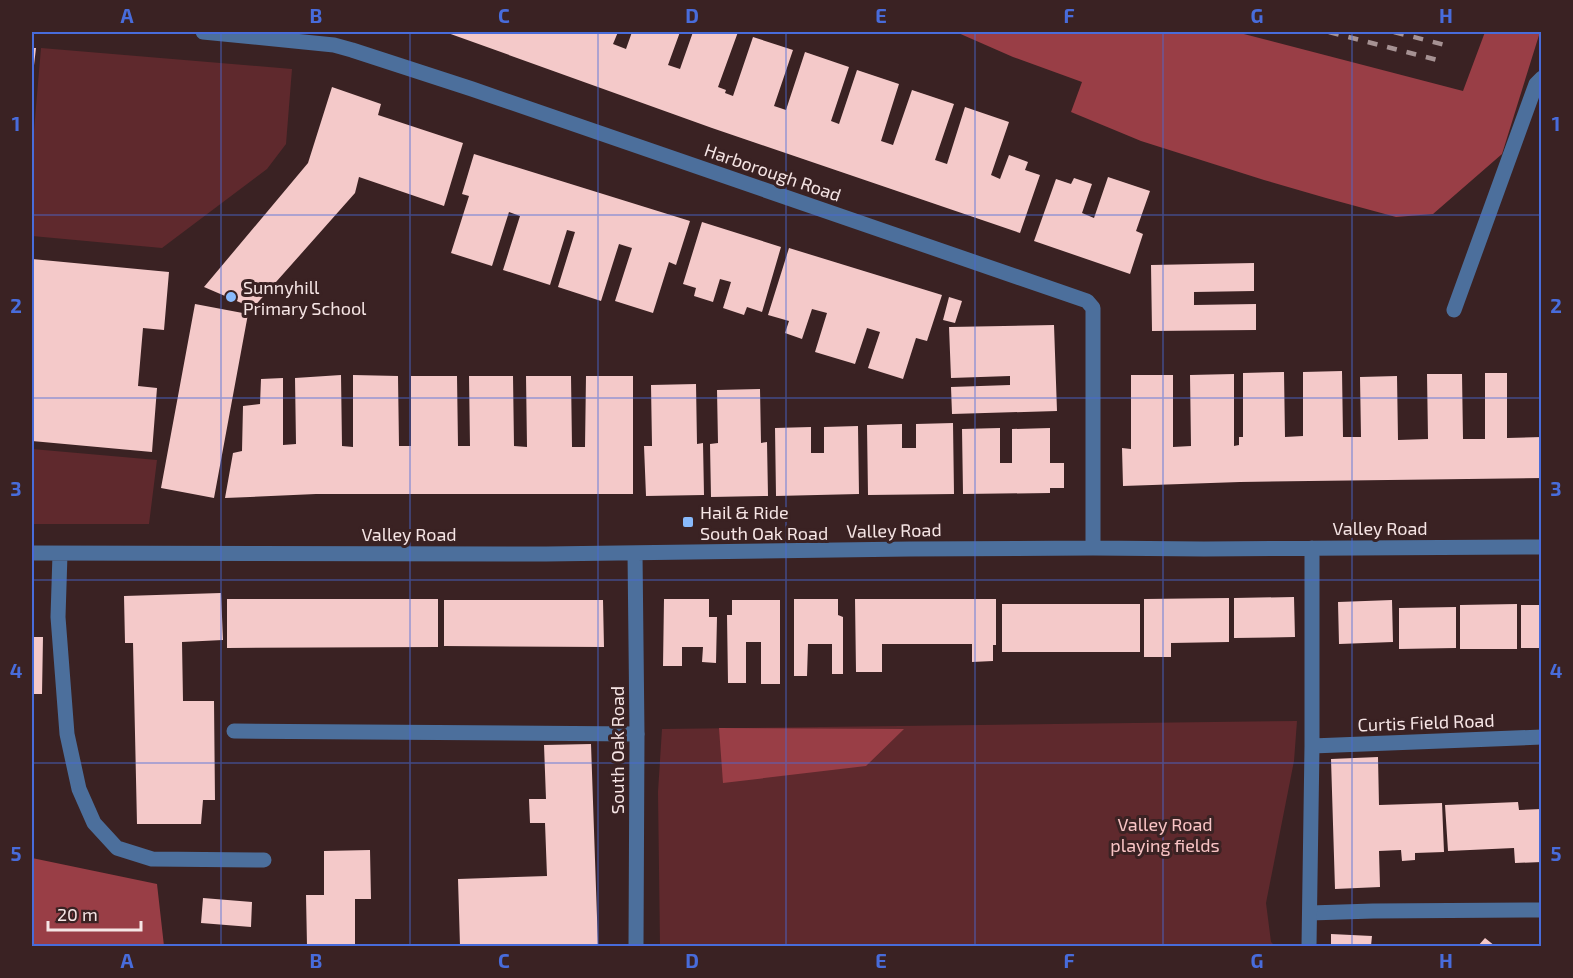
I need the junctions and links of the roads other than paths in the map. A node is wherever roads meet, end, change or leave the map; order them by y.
1 (202, 32) edge
2 (1542, 78) edge
3 (1454, 310) dead end
4 (1542, 546) edge
5 (1093, 548) junction
6 (1312, 548) junction
7 (32, 553) edge
8 (635, 553) junction
9 (60, 554) junction
10 (234, 731) dead end
11 (637, 734) junction
12 (1542, 737) edge
13 (1312, 746) junction
14 (264, 860) dead end
15 (1542, 910) edge
16 (1310, 913) junction
17 (636, 946) edge
18 (1309, 946) edge

1 - 5 street, Harborough Road
2 - 3 street
4 - 6 street, Valley Road
5 - 6 street, Valley Road
5 - 8 street, Valley Road
6 - 13 street
7 - 9 street, Valley Road
8 - 9 street, Valley Road
8 - 11 street, South Oak Road
9 - 14 street
10 - 11 street
11 - 17 street, South Oak Road
12 - 13 street, Curtis Field Road
13 - 16 street
15 - 16 street
16 - 18 street

